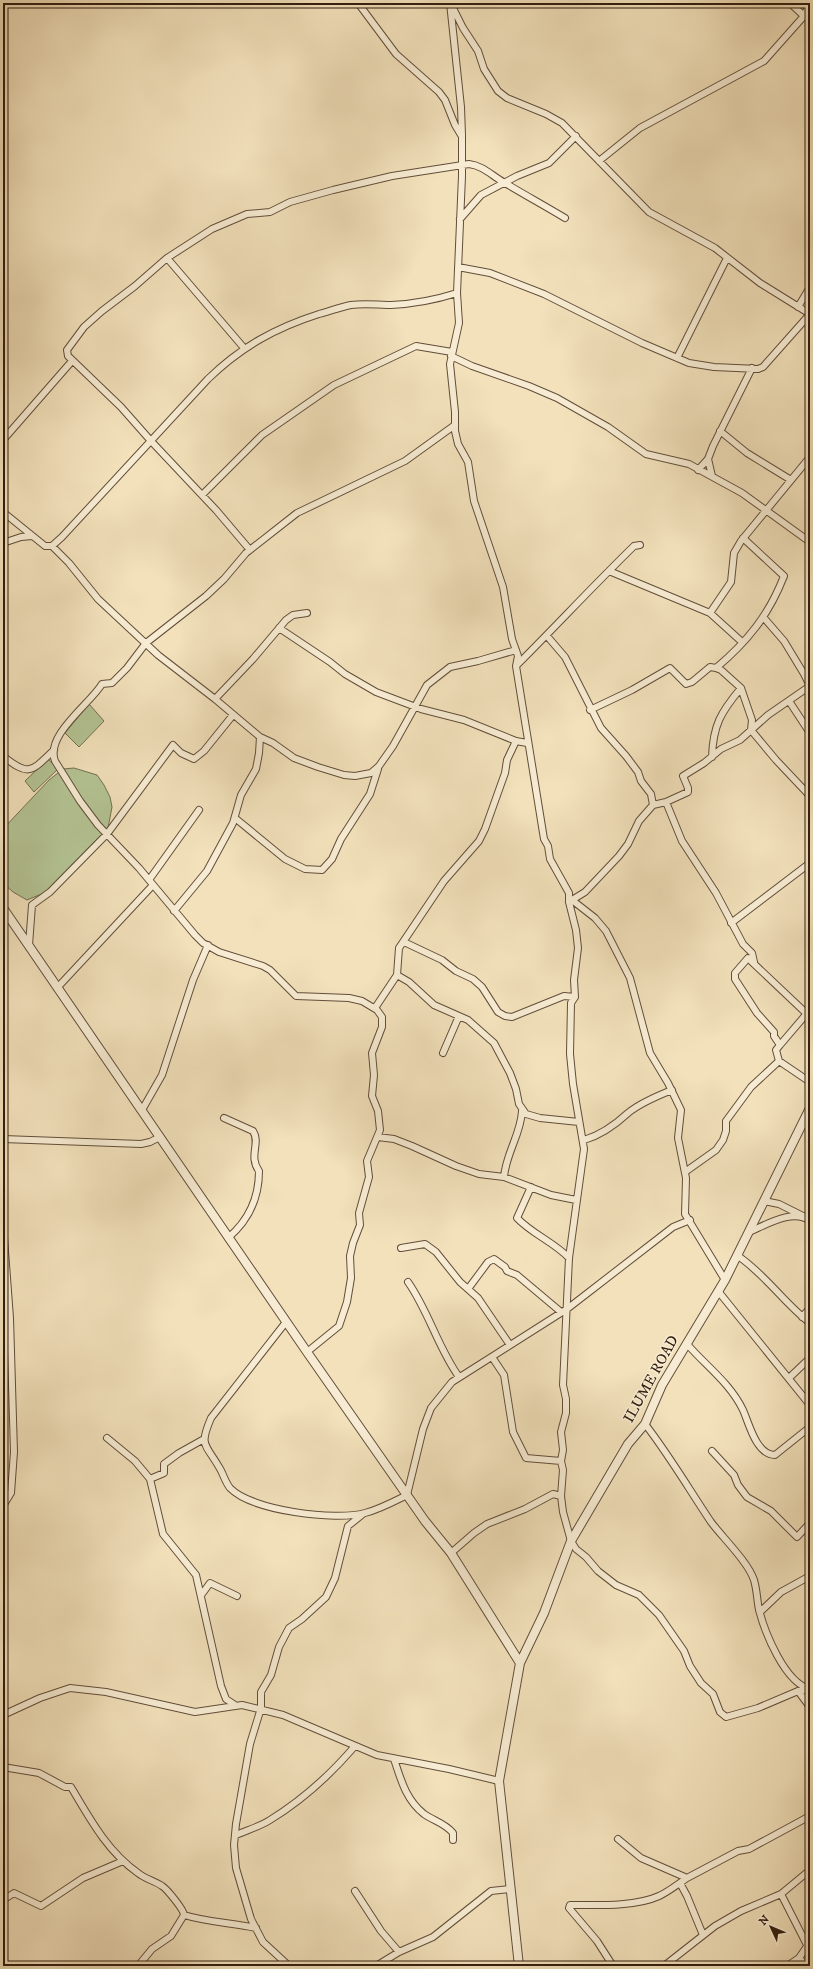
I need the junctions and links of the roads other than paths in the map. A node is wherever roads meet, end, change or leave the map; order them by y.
1 (358, 3) edge
2 (790, 3) edge
3 (810, 3) edge
4 (807, 16) edge
5 (462, 135) junction
6 (576, 136) junction
7 (599, 160) junction
8 (462, 166) junction
9 (503, 182) junction
10 (565, 218) dead end
11 (460, 219) junction
12 (167, 258) junction
13 (727, 258) junction
14 (458, 267) junction
15 (810, 287) edge
16 (456, 293) junction
17 (798, 307) junction
18 (810, 314) edge
19 (244, 348) junction
20 (452, 354) junction
21 (677, 358) junction
22 (72, 361) junction
23 (752, 368) junction
24 (455, 425) junction
25 (720, 431) junction
26 (3, 440) edge
27 (151, 441) junction
28 (810, 458) edge
29 (708, 460) junction
30 (698, 470) junction
31 (712, 476) junction
32 (791, 480) junction
33 (202, 494) junction
34 (766, 511) junction
35 (3, 512) edge
36 (32, 536) junction
37 (743, 538) junction
38 (810, 542) edge
39 (3, 543) edge
40 (640, 545) dead end
41 (52, 546) junction
42 (250, 550) junction
43 (609, 571) junction
44 (307, 613) dead end
45 (710, 613) junction
46 (764, 618) junction
47 (279, 628) junction
48 (547, 636) junction
49 (742, 642) junction
50 (146, 643) junction
51 (516, 650) junction
52 (516, 666) junction
53 (716, 668) junction
54 (807, 673) edge
55 (741, 688) junction
56 (215, 699) junction
57 (788, 701) junction
58 (415, 706) junction
59 (590, 710) junction
60 (233, 715) junction
61 (751, 730) junction
62 (810, 733) edge
63 (260, 738) junction
64 (516, 741) junction
65 (527, 743) junction
66 (54, 750) junction
67 (3, 756) edge
68 (712, 757) junction
69 (379, 766) junction
70 (810, 796) edge
71 (666, 802) junction
72 (653, 805) junction
73 (199, 810) dead end
74 (235, 818) junction
75 (107, 834) junction
76 (810, 863) edge
77 (151, 882) junction
78 (570, 901) junction
79 (3, 908) edge
80 (174, 911) junction
81 (731, 923) junction
82 (404, 942) junction
83 (29, 945) junction
84 (208, 946) junction
85 (748, 958) junction
86 (397, 975) junction
87 (57, 988) junction
88 (575, 997) junction
89 (375, 1008) junction
90 (809, 1012) edge
91 (458, 1016) junction
92 (780, 1044) junction
93 (443, 1053) dead end
94 (779, 1061) junction
95 (810, 1082) edge
96 (672, 1090) junction
97 (810, 1108) edge
98 (142, 1110) junction
99 (522, 1111) junction
100 (224, 1118) dead end
101 (579, 1122) junction
102 (160, 1136) junction
103 (378, 1137) junction
104 (3, 1139) edge
105 (584, 1140) junction
106 (685, 1172) junction
107 (504, 1177) junction
108 (531, 1187) junction
109 (576, 1200) junction
110 (764, 1201) junction
111 (808, 1218) edge
112 (690, 1220) junction
113 (3, 1224) edge
114 (749, 1232) junction
115 (228, 1238) junction
116 (401, 1248) dead end
117 (738, 1256) junction
118 (569, 1258) junction
119 (725, 1280) junction
120 (408, 1282) dead end
121 (468, 1289) junction
122 (718, 1291) junction
123 (810, 1308) edge
124 (564, 1311) junction
125 (802, 1317) junction
126 (286, 1322) junction
127 (810, 1323) edge
128 (687, 1344) junction
129 (510, 1345) junction
130 (307, 1352) junction
131 (492, 1357) junction
132 (810, 1358) edge
133 (460, 1377) junction
134 (789, 1378) junction
135 (810, 1406) edge
136 (645, 1424) junction
137 (810, 1427) edge
138 (107, 1438) dead end
139 (204, 1439) junction
140 (712, 1451) dead end
141 (561, 1461) junction
142 (150, 1479) junction
143 (407, 1495) junction
144 (561, 1496) junction
145 (3, 1506) edge
146 (364, 1513) junction
147 (810, 1523) edge
148 (570, 1541) junction
149 (451, 1553) junction
150 (810, 1576) edge
151 (202, 1594) junction
152 (237, 1596) dead end
153 (760, 1612) junction
154 (520, 1663) junction
155 (810, 1690) edge
156 (798, 1691) junction
157 (235, 1705) junction
158 (810, 1707) edge
159 (261, 1708) junction
160 (3, 1715) edge
161 (355, 1746) junction
162 (394, 1759) junction
163 (3, 1767) edge
164 (499, 1781) junction
165 (810, 1816) edge
166 (236, 1835) junction
167 (618, 1839) dead end
168 (453, 1840) dead end
169 (123, 1860) junction
170 (810, 1870) edge
171 (687, 1878) junction
172 (680, 1883) junction
173 (510, 1889) junction
174 (355, 1891) dead end
175 (781, 1894) junction
176 (3, 1900) edge
177 (184, 1915) junction
178 (256, 1928) junction
179 (703, 1935) junction
180 (808, 1944) edge
181 (399, 1952) junction
182 (799, 1958) junction
183 (138, 1966) edge
184 (288, 1966) edge
185 (376, 1966) edge
186 (519, 1966) edge
187 (613, 1966) edge
188 (664, 1966) edge
189 (787, 1966) edge
190 (807, 1966) edge

1 - 5 street
2 - 4 street
3 - 4 street
4 - 7 street
5 - 6 street
5 - 8 street
6 - 7 street
6 - 9 street
7 - 13 street
8 - 9 street
8 - 11 street
8 - 12 street
9 - 10 street
9 - 11 street
11 - 14 street
12 - 19 street
12 - 22 street
13 - 17 street
13 - 21 street
14 - 16 street
14 - 21 street
15 - 17 street
16 - 19 street
16 - 20 street
17 - 18 street
18 - 23 street
19 - 27 street
20 - 24 street
20 - 30 street
20 - 33 street
21 - 23 street
22 - 26 street
22 - 27 street
23 - 25 street
24 - 42 street
24 - 51 street
25 - 29 street
25 - 32 street
27 - 33 street
27 - 41 street
28 - 32 street
29 - 30 street
29 - 31 street
30 - 31 street
31 - 34 street
32 - 34 street
33 - 42 street
34 - 37 street
34 - 38 street
35 - 36 street
36 - 39 street
36 - 41 street
37 - 45 street
37 - 46 street
40 - 43 street
41 - 50 street
42 - 50 street
43 - 45 street
43 - 48 street
44 - 47 street
45 - 49 street
46 - 49 street
46 - 54 street
47 - 56 street
47 - 58 street
48 - 52 street
48 - 59 street
49 - 53 street
50 - 56 street
50 - 66 street
51 - 52 street
51 - 58 street
52 - 65 street
53 - 55 street
53 - 59 street
54 - 57 street
55 - 61 street
55 - 68 street
56 - 60 street
57 - 61 street
57 - 62 street
58 - 64 street
58 - 69 street
59 - 72 street
60 - 63 street
60 - 75 street
61 - 68 street
61 - 70 street
63 - 69 street
63 - 74 street
64 - 65 street
64 - 82 street
65 - 78 street
66 - 67 street
66 - 75 street
68 - 71 street
69 - 74 street
71 - 72 street
71 - 81 street
72 - 78 street
73 - 77 street
74 - 80 street
75 - 77 street
75 - 83 street
76 - 81 street
77 - 80 street
77 - 87 street
78 - 88 street
78 - 96 street
79 - 83 street
80 - 84 street
81 - 85 street
82 - 86 street
82 - 88 street
83 - 87 street
84 - 89 street
84 - 98 street
85 - 90 street
85 - 92 street
86 - 89 street
86 - 91 street
87 - 98 street
88 - 101 street
89 - 103 street
90 - 92 street
91 - 93 street
91 - 99 street
92 - 94 street
94 - 95 street
94 - 106 street
96 - 105 street
96 - 106 street
97 - 110 street, ILUME ROAD
98 - 102 street
99 - 101 street
99 - 107 street
100 - 115 street
101 - 105 street
102 - 104 street
102 - 115 street
103 - 107 street
103 - 130 street
105 - 109 street
106 - 112 street
107 - 108 street
108 - 109 street
108 - 118 street
109 - 118 street
110 - 111 street
110 - 114 street, ILUME ROAD
111 - 114 street
112 - 119 street
112 - 124 street
113 - 145 street
114 - 117 street, ILUME ROAD
115 - 126 street
116 - 121 street
117 - 119 street, ILUME ROAD
117 - 125 street
118 - 124 street
119 - 122 street, ILUME ROAD
120 - 133 street
121 - 124 street
121 - 129 street
122 - 128 street, ILUME ROAD
122 - 134 street
123 - 125 street
124 - 129 street
124 - 141 street
125 - 127 street
126 - 130 street
126 - 139 street
128 - 136 street, ILUME ROAD
128 - 137 street
129 - 131 street
130 - 143 street
131 - 133 street
131 - 141 street
132 - 134 street
133 - 143 street
134 - 135 street
136 - 148 street, ILUME ROAD
136 - 153 street
138 - 142 street
139 - 142 street
139 - 146 street
140 - 147 street
141 - 144 street
142 - 151 street
143 - 146 street
143 - 149 street
144 - 148 street
144 - 149 street
146 - 159 street
148 - 154 street, ILUME ROAD
148 - 156 street
149 - 154 street
150 - 153 street
151 - 152 street
151 - 157 street
153 - 155 street
154 - 164 street, ILUME ROAD
155 - 156 street
156 - 158 street
157 - 159 street
157 - 160 street
159 - 161 street
159 - 166 street
161 - 162 street
161 - 166 street
162 - 164 street
162 - 168 street
163 - 169 street
164 - 173 street, ILUME ROAD
165 - 171 street
166 - 178 street
167 - 171 street
169 - 176 street
169 - 177 street
170 - 175 street
171 - 172 street
172 - 179 street
172 - 187 street
173 - 181 street
173 - 186 street, ILUME ROAD
174 - 181 street
175 - 179 street
175 - 180 street
177 - 178 street
177 - 183 street
178 - 184 street
179 - 188 street
180 - 182 street
181 - 185 street
182 - 189 street
182 - 190 street

